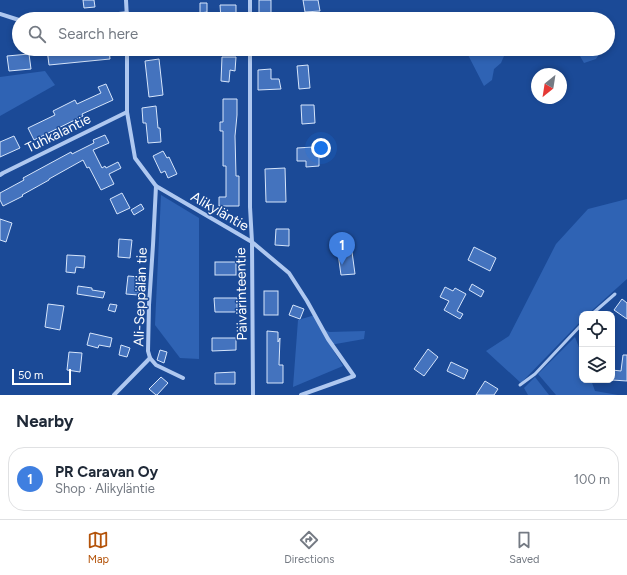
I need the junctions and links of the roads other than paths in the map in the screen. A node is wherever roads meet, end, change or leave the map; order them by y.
1 (126, 0) edge
2 (250, 0) edge
3 (127, 12) edge
4 (250, 12) edge
5 (0, 14) edge
6 (12, 18) edge
7 (127, 56) edge
8 (250, 56) edge
9 (127, 112) junction
10 (0, 175) edge
11 (156, 186) junction
12 (252, 242) junction
13 (615, 294) dead end
14 (595, 311) edge
15 (579, 327) edge
16 (150, 358) junction
17 (183, 378) dead end
18 (520, 385) dead end
19 (114, 395) edge
20 (253, 395) edge
21 (301, 395) edge

1 - 3 street
2 - 4 street
5 - 6 street
7 - 9 street, Alikyläntie
8 - 12 street, Päivärinteentie
9 - 10 street, Tuhkalantie
9 - 11 street, Alikyläntie
11 - 12 street, Alikyläntie
11 - 16 street, Ali-Seppälän tie
12 - 20 street, Päivärinteentie
12 - 21 street, Alikyläntie
13 - 14 lane
15 - 18 lane
16 - 17 street
16 - 19 street, Ali-Seppälän tie

